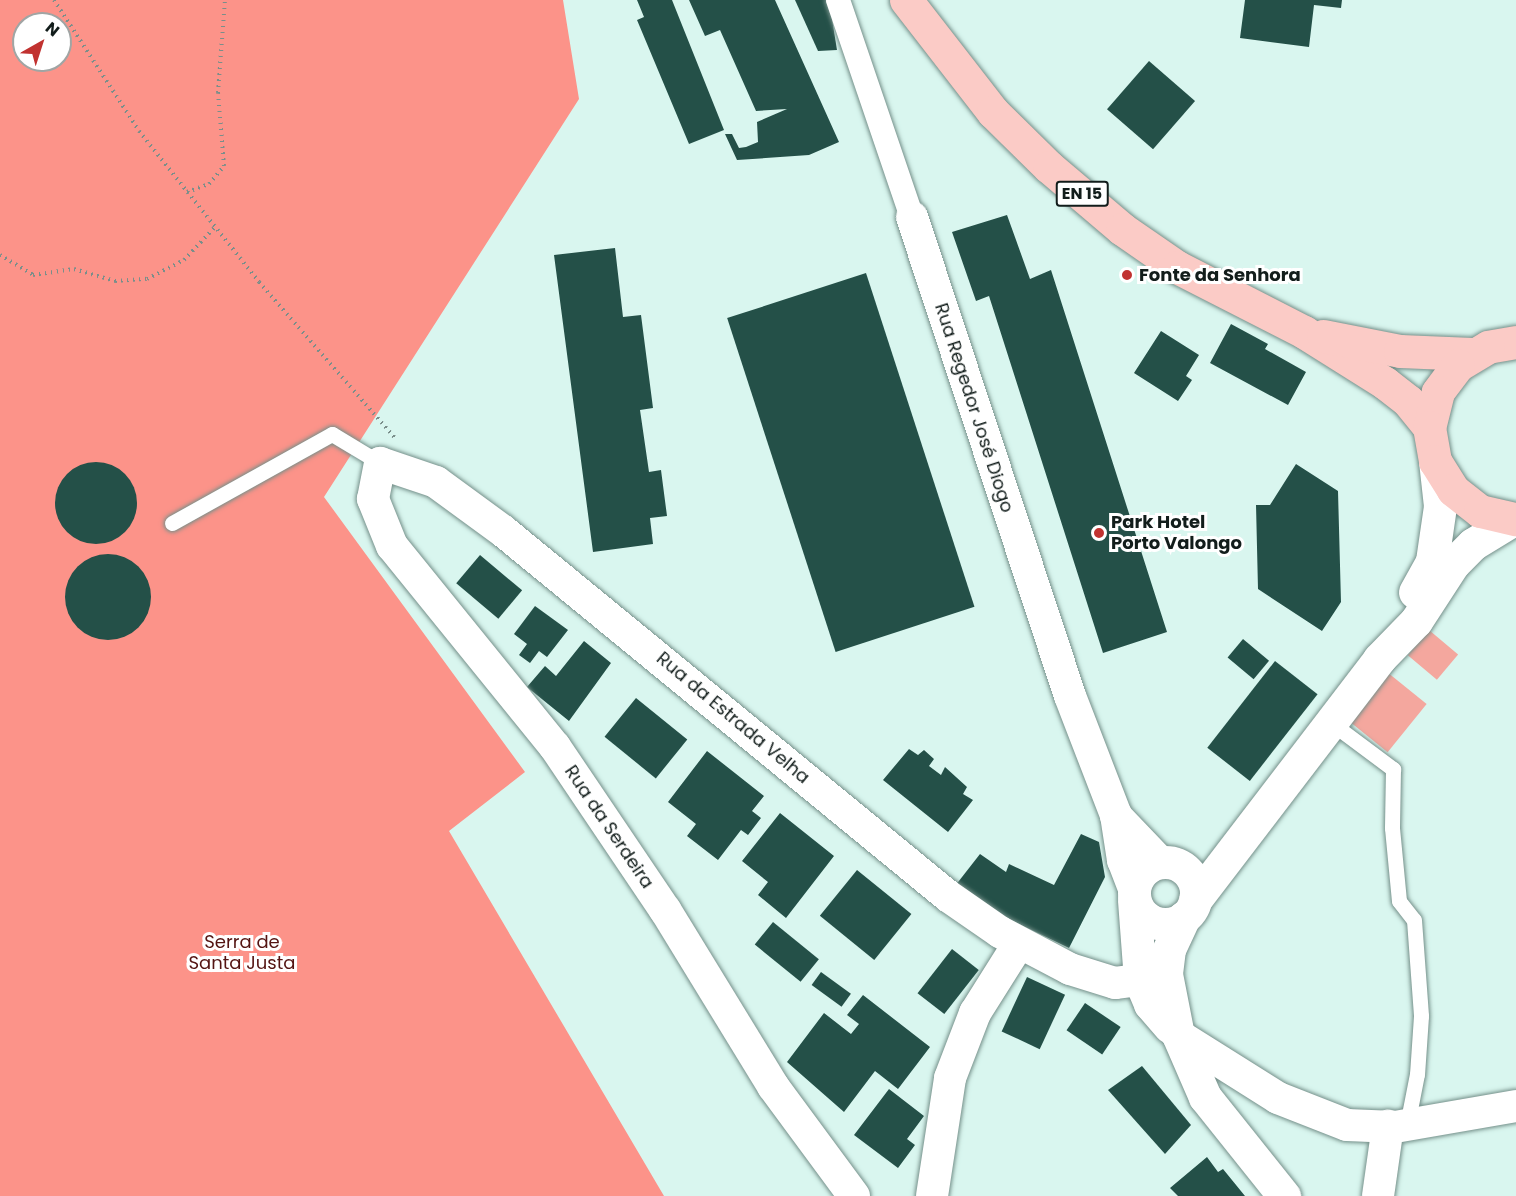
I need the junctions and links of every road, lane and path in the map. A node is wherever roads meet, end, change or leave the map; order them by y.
1 (54, 0) edge
2 (225, 0) edge
3 (838, 0) edge
4 (906, 0) edge
5 (187, 192) junction
6 (912, 217) joint
7 (215, 227) junction
8 (0, 255) edge
9 (1304, 332) junction
10 (1516, 342) edge
11 (1473, 354) junction
12 (1429, 427) junction
13 (388, 451) junction
14 (1435, 461) junction
15 (1515, 519) edge
16 (172, 523) dead end
17 (1379, 660) junction
18 (1330, 722) junction
19 (1116, 815) junction
20 (1257, 817) junction
21 (1170, 863) junction
22 (1134, 894) junction
23 (1190, 909) junction
24 (1135, 936) junction
25 (1019, 943) junction
26 (1169, 949) junction
27 (1123, 986) junction
28 (1178, 1035) junction
29 (1516, 1106) edge
30 (1397, 1126) junction
31 (854, 1196) edge
32 (932, 1196) edge
33 (1284, 1196) edge
34 (1378, 1196) edge

1 - 5 path
2 - 5 path
3 - 6 street, Rua Regedor José Diogo
4 - 9 main road, EN 15
5 - 7 path
6 - 19 street, Rua Regedor José Diogo
7 - 8 path
7 - 13 path
9 - 11 main road, EN 15
9 - 12 main road, EN 15
10 - 11 main road
11 - 12 main road
12 - 14 main road
13 - 16 lane
13 - 25 street, Rua da Estrada Velha
13 - 31 street, Rua da Serdeira
14 - 15 main road
14 - 17 street
15 - 17 street
17 - 18 street
18 - 20 street
18 - 30 lane
19 - 21 street, Rua Regedor José Diogo
19 - 22 street, Rua Regedor José Diogo
20 - 21 street
20 - 23 street
21 - 22 street
21 - 23 street
22 - 23 street
22 - 24 street
23 - 26 street
24 - 27 street
24 - 27 street
25 - 27 street, Rua da Estrada Velha
25 - 32 street
26 - 27 street
26 - 28 street
27 - 28 street
28 - 30 street
28 - 33 street
29 - 30 street
30 - 34 street

